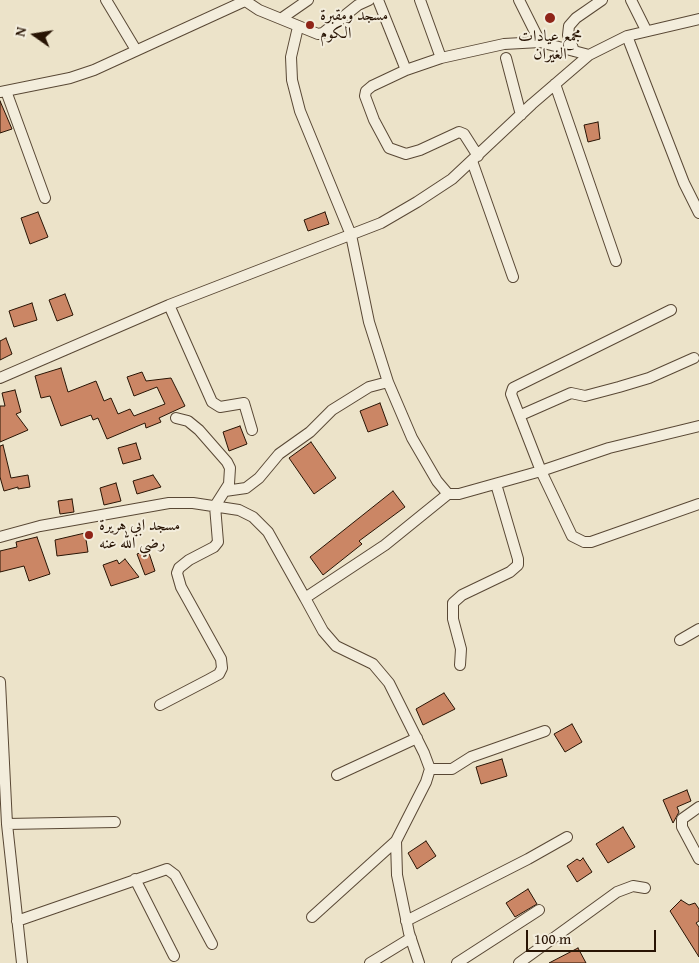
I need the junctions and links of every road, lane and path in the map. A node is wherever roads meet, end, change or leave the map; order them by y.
1 (106, 0) edge
2 (245, 0) edge
3 (369, 0) edge
4 (378, 0) edge
5 (420, 0) edge
6 (519, 0) edge
7 (602, 0) edge
8 (631, 0) edge
9 (306, 1) edge
10 (357, 3) edge
11 (282, 18) junction
12 (698, 22) edge
13 (298, 27) junction
14 (646, 30) junction
15 (627, 36) junction
16 (540, 42) junction
17 (136, 50) junction
18 (574, 51) junction
19 (589, 55) junction
20 (441, 58) junction
21 (506, 58) dead end
22 (406, 70) junction
23 (555, 84) junction
24 (3, 91) edge
25 (521, 115) junction
26 (475, 159) junction
27 (45, 198) dead end
28 (699, 213) edge
29 (351, 235) junction
30 (616, 261) dead end
31 (513, 277) dead end
32 (169, 305) junction
33 (671, 310) dead end
34 (694, 358) dead end
35 (0, 378) edge
36 (388, 382) junction
37 (521, 415) junction
38 (176, 418) dead end
39 (699, 426) edge
40 (252, 430) dead end
41 (541, 471) junction
42 (496, 484) junction
43 (225, 492) junction
44 (448, 494) junction
45 (699, 504) edge
46 (216, 506) junction
47 (0, 537) edge
48 (305, 598) junction
49 (699, 629) edge
50 (680, 640) dead end
51 (460, 666) dead end
52 (0, 682) edge
53 (160, 705) dead end
54 (545, 731) dead end
55 (417, 738) junction
56 (430, 769) junction
57 (337, 775) dead end
58 (699, 807) edge
59 (115, 822) dead end
60 (7, 824) junction
61 (567, 837) dead end
62 (396, 841) junction
63 (699, 859) edge
64 (135, 878) junction
65 (644, 888) dead end
66 (539, 910) dead end
67 (312, 917) dead end
68 (17, 921) junction
69 (406, 921) junction
70 (411, 938) junction
71 (212, 944) dead end
72 (174, 956) dead end
73 (22, 963) edge
74 (370, 963) edge
75 (419, 963) edge
76 (457, 963) edge
77 (519, 963) edge

1 - 17 street
2 - 11 street
2 - 17 street
3 - 10 street
4 - 22 street
5 - 20 street
6 - 16 street
7 - 18 street
8 - 14 street
9 - 11 street
10 - 13 street
11 - 13 street
12 - 14 street
13 - 29 street
14 - 15 street
15 - 19 street
15 - 28 street
16 - 18 street
16 - 20 street
17 - 24 street
18 - 19 street
19 - 23 street
20 - 22 street
21 - 25 street
22 - 26 street
23 - 25 street
23 - 30 street
24 - 27 street
25 - 26 street
26 - 29 street
26 - 31 street
29 - 32 street
29 - 36 street
32 - 35 street
32 - 40 street
33 - 37 street
34 - 37 street
36 - 43 street
36 - 44 street
37 - 41 street
38 - 43 street
39 - 41 street
41 - 42 street
41 - 45 street
42 - 44 street
42 - 51 street
43 - 46 street
44 - 48 street
46 - 47 street
46 - 48 street
46 - 53 street
48 - 55 street
49 - 50 street
52 - 60 street
54 - 56 street
55 - 56 street
55 - 57 street
56 - 62 street
58 - 63 street
59 - 60 street
60 - 68 street
61 - 69 street
62 - 67 street
62 - 69 street
64 - 68 street
64 - 71 street
64 - 72 street
65 - 77 street
66 - 76 street
68 - 73 street
69 - 70 street
70 - 74 street
70 - 75 street

